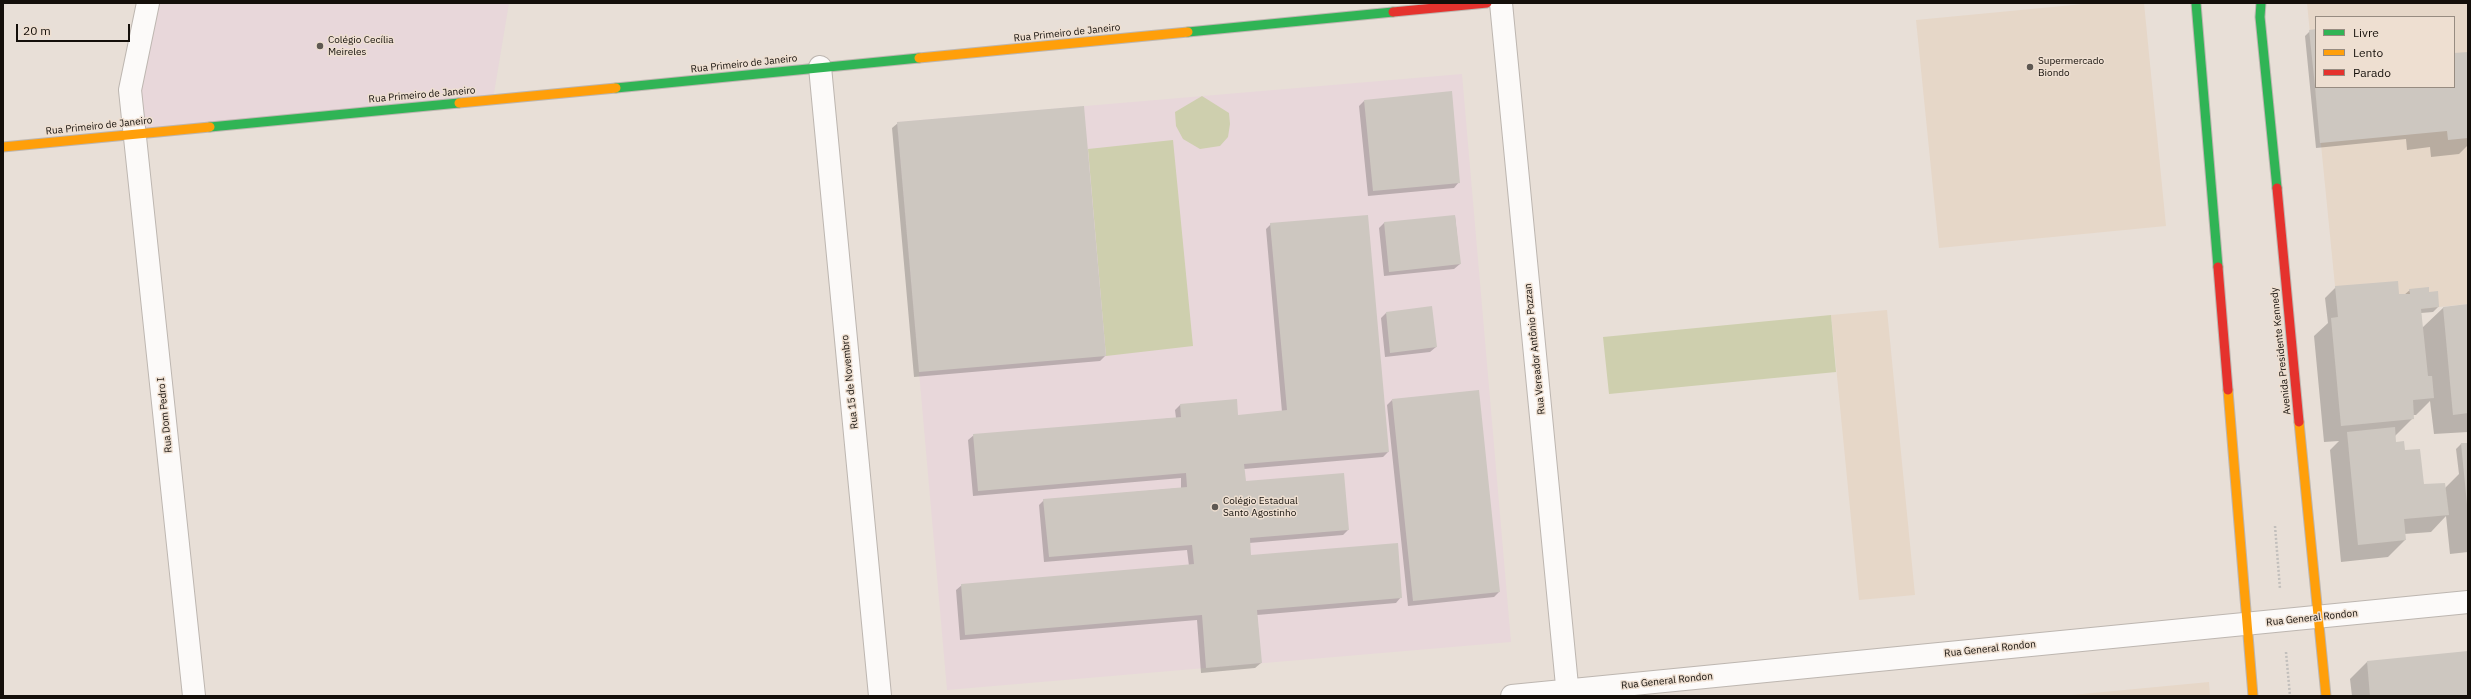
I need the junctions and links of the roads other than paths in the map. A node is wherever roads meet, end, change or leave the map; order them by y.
1 (148, 3) edge
2 (1487, 3) edge
3 (1501, 3) edge
4 (2196, 3) edge
5 (2261, 3) edge
6 (820, 67) junction
7 (135, 134) junction
8 (3, 147) edge
9 (2468, 602) edge
10 (2318, 617) junction
11 (2246, 624) junction
12 (1568, 693) edge
13 (194, 696) edge
14 (880, 696) edge
15 (1512, 696) edge
16 (2253, 696) edge
17 (2326, 696) edge

1 - 7 street, Rua Dom Pedro I
2 - 6 street, Rua Primeiro de Janeiro
3 - 12 street, Rua Vereador Antônio Pozzan
4 - 11 street
5 - 10 street, Avenida Presidente Kennedy
6 - 7 street, Rua Primeiro de Janeiro
6 - 14 street, Rua 15 de Novembro
7 - 8 street, Rua Primeiro de Janeiro
7 - 13 street, Rua Dom Pedro I
9 - 10 street, Rua General Rondon
10 - 11 street, Rua General Rondon
10 - 17 street, Avenida Presidente Kennedy
11 - 12 street, Rua General Rondon
11 - 16 street
12 - 15 street, Rua General Rondon

